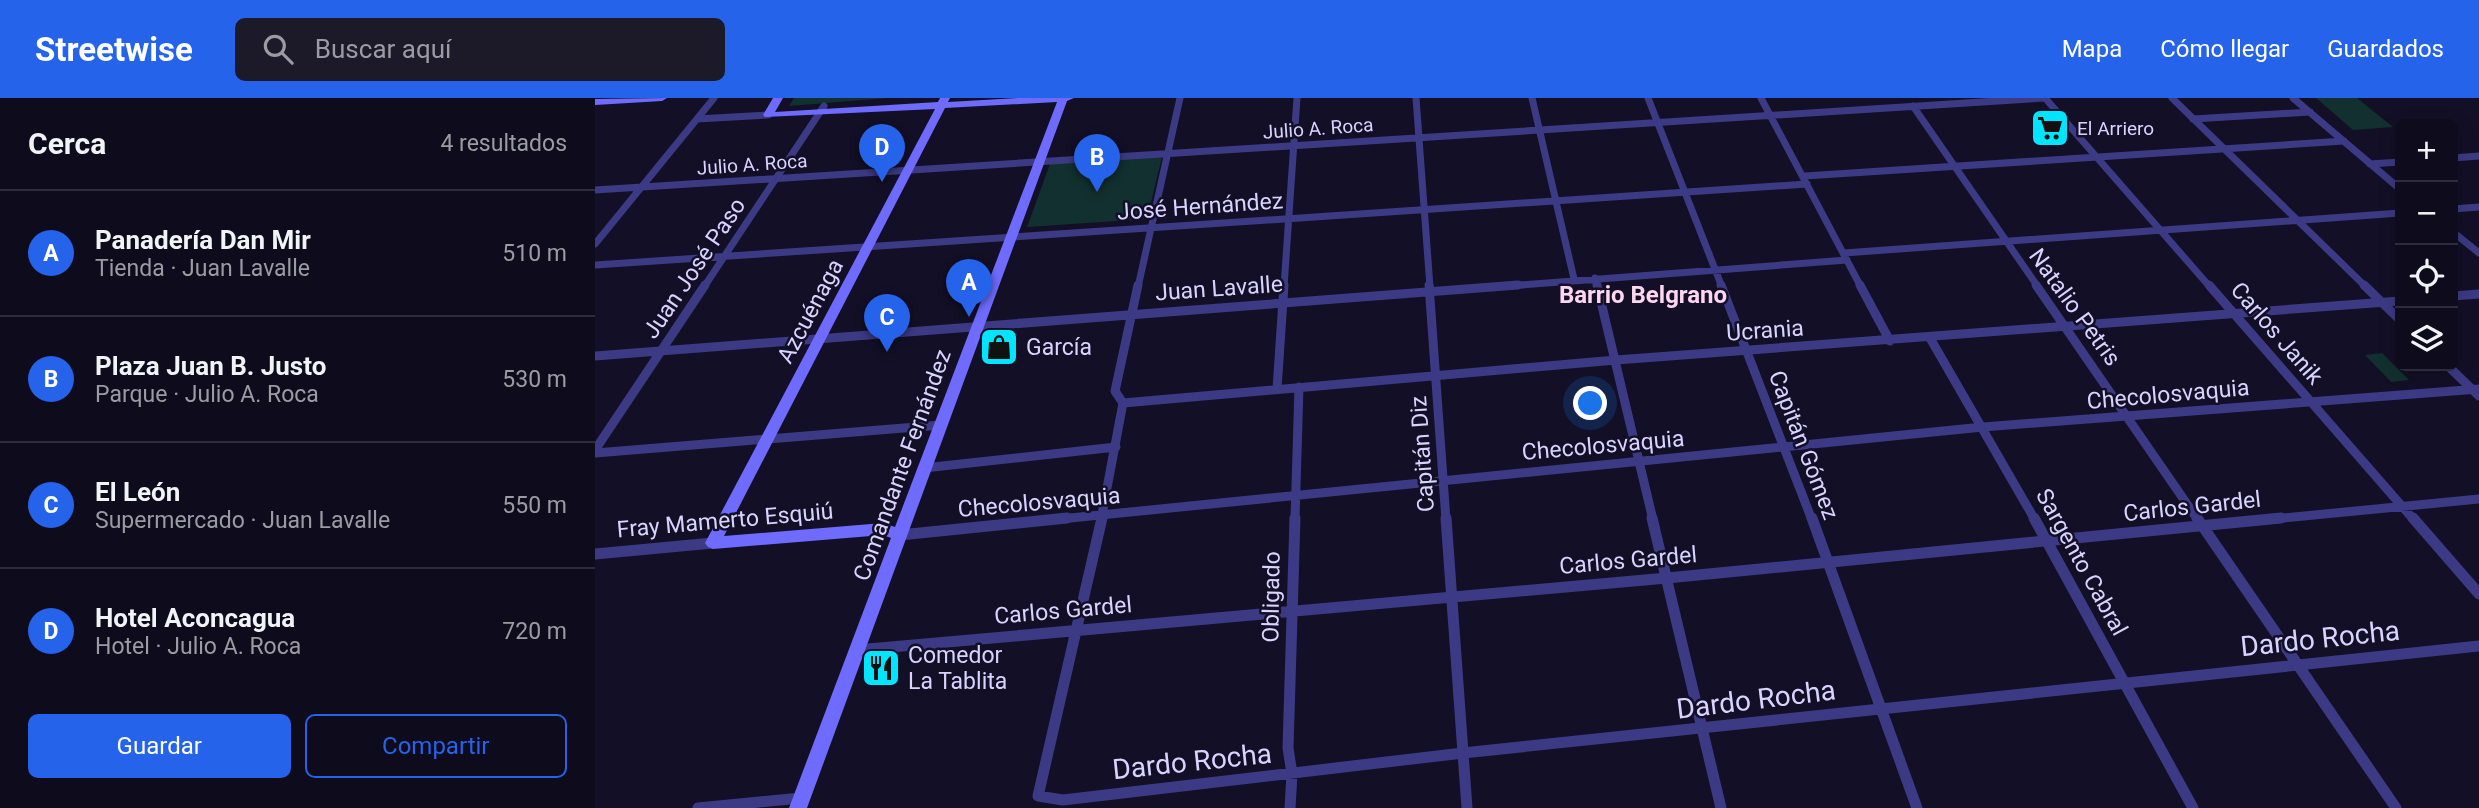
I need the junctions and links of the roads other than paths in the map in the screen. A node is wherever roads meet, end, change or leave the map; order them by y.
1 (662, 98) edge
2 (714, 98) edge
3 (784, 98) edge
4 (975, 98) edge
5 (1063, 98) edge
6 (1071, 98) edge
7 (1180, 98) edge
8 (1297, 98) edge
9 (1416, 98) edge
10 (1532, 98) edge
11 (1648, 98) edge
12 (1761, 98) edge
13 (2044, 98) edge
14 (2172, 98) edge
15 (2293, 98) edge
16 (943, 101) edge
17 (595, 102) edge
18 (1913, 106) junction
19 (775, 109) edge
20 (823, 109) junction
21 (2310, 112) junction
22 (1771, 115) junction
23 (697, 119) junction
24 (2193, 119) junction
25 (1657, 123) junction
26 (1539, 130) junction
27 (1419, 138) junction
28 (2344, 141) junction
29 (1294, 146) junction
30 (2224, 149) junction
31 (1168, 154) junction
32 (2095, 155) junction
33 (2479, 156) edge
34 (2458, 158) edge
35 (1039, 162) junction
36 (2395, 162) edge
37 (2370, 164) junction
38 (1953, 165) junction
39 (907, 170) junction
40 (778, 179) junction
41 (1806, 180) junction
42 (2395, 184) edge
43 (642, 187) junction
44 (595, 190) edge
45 (1685, 192) junction
46 (1556, 201) junction
47 (2479, 207) edge
48 (2458, 209) edge
49 (1424, 210) junction
50 (2395, 212) edge
51 (1289, 219) junction
52 (2297, 220) junction
53 (1151, 228) junction
54 (2159, 230) junction
55 (2458, 236) edge
56 (1011, 237) junction
57 (2005, 243) junction
58 (595, 244) edge
59 (867, 247) junction
60 (2479, 253) edge
61 (1845, 256) junction
62 (725, 257) junction
63 (595, 265) edge
64 (1715, 268) junction
65 (1595, 278) junction
66 (1574, 279) junction
67 (1430, 291) junction
68 (2479, 294) edge
69 (2458, 296) edge
70 (2395, 301) edge
71 (1283, 302) junction
72 (2382, 302) junction
73 (2233, 311) junction
74 (1133, 314) junction
75 (2395, 315) edge
76 (978, 326) junction
77 (2066, 326) junction
78 (820, 338) junction
79 (1930, 338) junction
80 (1890, 341) junction
81 (1748, 350) junction
82 (662, 351) junction
83 (595, 356) edge
84 (1616, 360) junction
85 (2454, 371) edge
86 (1436, 376) junction
87 (1299, 387) junction
88 (1277, 388) junction
89 (2477, 391) edge
90 (2311, 401) junction
91 (1123, 403) junction
92 (2129, 417) junction
93 (941, 425) junction
94 (1983, 427) junction
95 (767, 439) junction
96 (1116, 447) junction
97 (1785, 448) junction
98 (595, 452) edge
99 (1641, 461) junction
100 (925, 468) junction
101 (1444, 480) junction
102 (1294, 495) junction
103 (2479, 499) edge
104 (2403, 505) junction
105 (1101, 516) junction
106 (2204, 526) junction
107 (900, 535) junction
108 (2047, 541) junction
109 (713, 543) junction
110 (595, 554) edge
111 (1829, 563) junction
112 (1667, 578) junction
113 (2479, 594) edge
114 (1452, 597) junction
115 (1291, 612) junction
116 (1079, 630) junction
117 (2479, 646) edge
118 (857, 650) junction
119 (2298, 664) junction
120 (2125, 684) junction
121 (1882, 709) junction
122 (1702, 730) junction
123 (1463, 753) junction
124 (1292, 774) junction
125 (799, 803) edge
126 (698, 808) edge
127 (1290, 808) edge
128 (1467, 808) edge
129 (1721, 808) edge
130 (1917, 808) edge
131 (2193, 808) edge
132 (2396, 808) edge

1 - 17 main road
2 - 23 street
3 - 19 main road
4 - 16 main road
5 - 6 main road
5 - 16 main road
5 - 35 main road, Comandante Fernández
7 - 31 street
8 - 29 street
9 - 27 street, Capitán Diz
10 - 26 street
11 - 25 street, Capitán Gómez
12 - 22 street
13 - 18 street, Julio A. Roca
13 - 32 street, Carlos Janik
14 - 24 street
15 - 21 street
16 - 20 main road
16 - 39 main road, Azcuénaga
18 - 22 street, Julio A. Roca
18 - 38 street, Natalio Petris
19 - 20 main road
19 - 23 street
20 - 40 street, Juan José Paso
21 - 24 street
21 - 28 street
22 - 25 street, Julio A. Roca
22 - 41 street
23 - 43 street
24 - 30 street
25 - 26 street, Julio A. Roca
25 - 45 street, Capitán Gómez
26 - 27 street, Julio A. Roca
26 - 46 street
27 - 29 street, Julio A. Roca
27 - 49 street, Capitán Diz
28 - 30 street, José Hernández
28 - 37 street
29 - 31 street, Julio A. Roca
29 - 51 street
30 - 32 street, José Hernández
30 - 52 street
31 - 35 street, Julio A. Roca
31 - 53 street
32 - 38 street, José Hernández
32 - 54 street, Carlos Janik
33 - 34 street
35 - 39 street, Julio A. Roca
35 - 56 main road, Comandante Fernández
36 - 37 street
37 - 42 street
38 - 41 street, José Hernández
38 - 57 street, Natalio Petris
39 - 40 street, Julio A. Roca
39 - 59 main road, Azcuénaga
40 - 43 street, Julio A. Roca
40 - 62 street, Juan José Paso
41 - 45 street, José Hernández
41 - 61 street
43 - 44 street, Julio A. Roca
43 - 58 street
45 - 46 street, José Hernández
45 - 64 street, Capitán Gómez
46 - 49 street, José Hernández
46 - 66 street
47 - 48 street
49 - 51 street, José Hernández
49 - 67 street, Capitán Diz
50 - 52 street, Juan Lavalle
51 - 53 street, José Hernández
51 - 71 street
52 - 54 street, Juan Lavalle
52 - 72 street
53 - 56 street, José Hernández
53 - 74 street
54 - 57 street, Juan Lavalle
54 - 73 street, Carlos Janik
55 - 60 street
56 - 59 street, José Hernández
56 - 76 main road, Comandante Fernández
57 - 61 street, Juan Lavalle
57 - 77 street, Natalio Petris
59 - 62 street, José Hernández
59 - 78 main road, Azcuénaga
61 - 64 street, Juan Lavalle
61 - 80 street
62 - 63 street, José Hernández
62 - 82 street, Juan José Paso
64 - 65 street, Juan Lavalle
64 - 81 street, Capitán Gómez
65 - 66 street, Juan Lavalle
65 - 84 street
66 - 67 street, Juan Lavalle
67 - 71 street, Juan Lavalle
67 - 86 street, Capitán Diz
68 - 69 street
70 - 72 street, Ucrania
71 - 74 street, Juan Lavalle
71 - 88 street
72 - 73 street, Ucrania
72 - 75 street
73 - 77 street, Ucrania
73 - 90 street, Carlos Janik
74 - 76 street, Juan Lavalle
74 - 91 street
76 - 78 street, Juan Lavalle
76 - 93 main road, Comandante Fernández
77 - 79 street, Ucrania
77 - 92 street, Natalio Petris
78 - 82 street, Juan Lavalle
78 - 95 main road, Azcuénaga
79 - 80 street, Ucrania
79 - 94 street, Sargento Cabral
80 - 81 street, Ucrania
81 - 84 street, Ucrania
81 - 97 street, Capitán Gómez
82 - 83 street, Juan Lavalle
82 - 98 street, Juan José Paso
84 - 86 street, Ucrania
84 - 99 street
85 - 89 street
86 - 87 street, Ucrania
86 - 101 street, Capitán Diz
87 - 88 street, Ucrania
87 - 102 street, Obligado
88 - 91 street, Ucrania
89 - 90 street
90 - 92 street, Checolosvaquia
90 - 104 street, Carlos Janik
91 - 96 street
92 - 94 street, Checolosvaquia
92 - 106 street, Natalio Petris
93 - 95 street
93 - 100 main road, Comandante Fernández
94 - 97 street, Checolosvaquia
94 - 108 street, Sargento Cabral
95 - 98 street
95 - 109 main road, Azcuénaga
96 - 100 street
96 - 105 street
97 - 99 street, Checolosvaquia
97 - 111 street, Capitán Gómez
99 - 101 street, Checolosvaquia
99 - 112 street
100 - 107 main road, Comandante Fernández
101 - 102 street, Checolosvaquia
101 - 114 street, Capitán Diz
102 - 105 street, Checolosvaquia
102 - 115 street, Obligado
103 - 104 street, Carlos Gardel
104 - 106 street, Carlos Gardel
104 - 113 street, Carlos Janik
105 - 107 street, Checolosvaquia
105 - 116 street
106 - 108 street, Carlos Gardel
106 - 119 street, Natalio Petris
107 - 109 main road, Fray Mamerto Esquiú
107 - 118 main road, Comandante Fernández
108 - 111 street, Carlos Gardel
108 - 120 street, Sargento Cabral
109 - 110 street, Fray Mamerto Esquiú
111 - 112 street, Carlos Gardel
111 - 121 street, Capitán Gómez
112 - 114 street, Carlos Gardel
112 - 122 street
114 - 115 street, Carlos Gardel
114 - 123 street, Capitán Diz
115 - 116 street, Carlos Gardel
115 - 124 street, Obligado
116 - 118 street, Carlos Gardel
116 - 124 street, Dardo Rocha
117 - 119 street, Dardo Rocha
118 - 125 main road, Comandante Fernández
119 - 120 street, Dardo Rocha
119 - 132 street, Natalio Petris
120 - 121 street, Dardo Rocha
120 - 131 street, Sargento Cabral
121 - 122 street, Dardo Rocha
121 - 130 street, Capitán Gómez
122 - 123 street, Dardo Rocha
122 - 129 street
123 - 124 street, Dardo Rocha
123 - 128 street, Capitán Diz
124 - 127 street, Obligado
125 - 126 street

